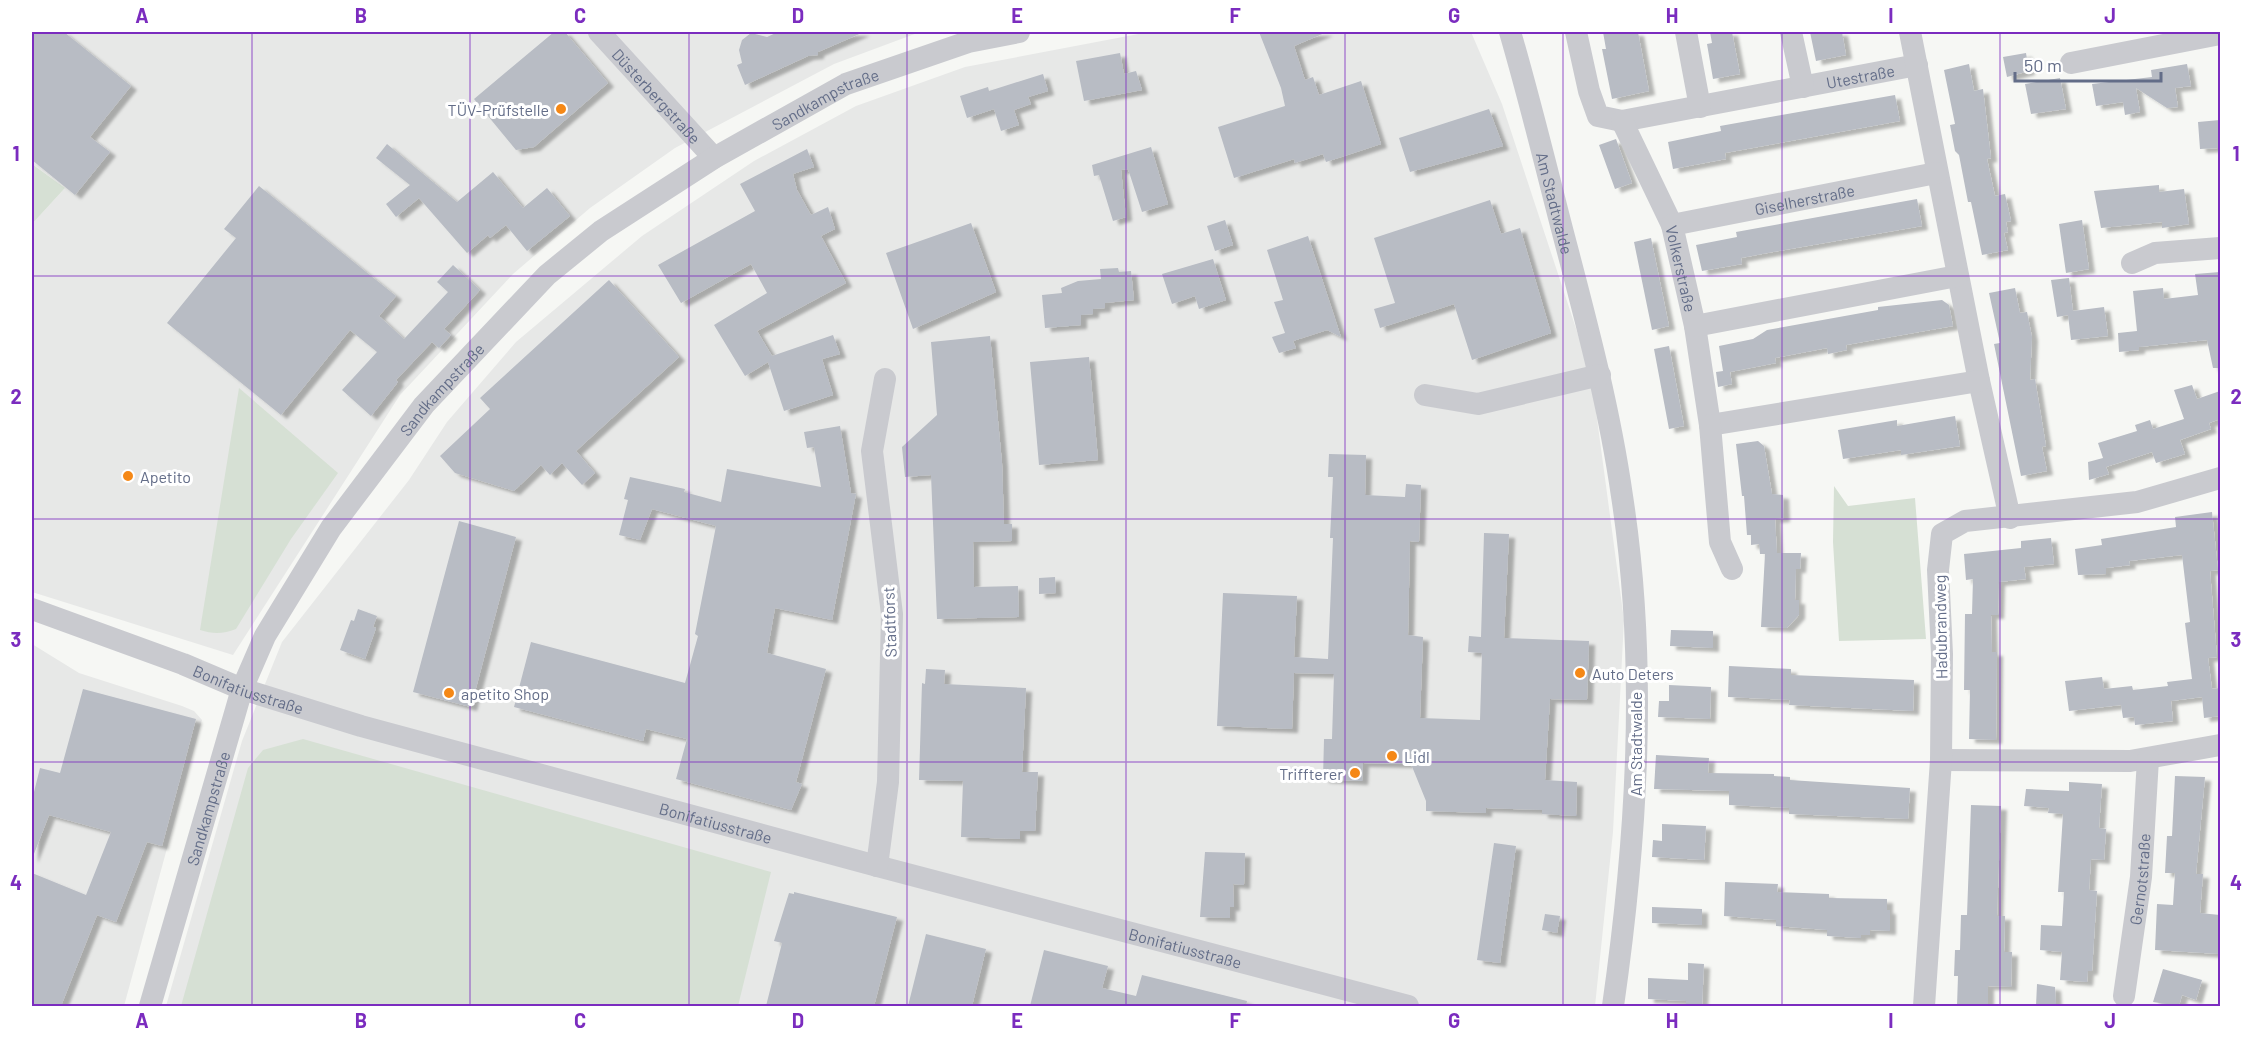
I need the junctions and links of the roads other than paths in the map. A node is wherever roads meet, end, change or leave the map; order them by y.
1 (599, 32) edge
2 (1019, 32) edge
3 (1510, 32) edge
4 (1576, 32) edge
5 (1686, 32) edge
6 (1791, 32) edge
7 (1910, 32) edge
8 (2220, 34) edge
9 (2071, 63) dead end
10 (1917, 65) junction
11 (1803, 87) junction
12 (1700, 107) junction
13 (1622, 122) junction
14 (714, 158) junction
15 (1936, 172) junction
16 (1672, 225) junction
17 (2220, 248) edge
18 (2132, 264) dead end
19 (1957, 276) junction
20 (1695, 326) junction
21 (1600, 375) junction
22 (885, 379) dead end
23 (1979, 381) junction
24 (1425, 394) dead end
25 (1710, 425) junction
26 (2220, 478) edge
27 (2010, 518) junction
28 (1732, 569) dead end
29 (32, 609) edge
30 (242, 689) junction
31 (2220, 746) edge
32 (2148, 759) junction
33 (1941, 760) junction
34 (877, 866) junction
35 (2124, 996) dead end
36 (150, 1006) edge
37 (1408, 1006) edge
38 (1613, 1006) edge
39 (1924, 1006) edge

1 - 14 street, Düsterbergstraße
2 - 14 street, Sandkampstraße
3 - 21 street, Am Stadtwalde
4 - 13 street
5 - 12 street
6 - 11 street, Utestraße
7 - 10 street
8 - 9 street
10 - 11 street, Utestraße
10 - 15 street
11 - 12 street, Utestraße
12 - 13 street, Utestraße
13 - 16 street, Volkerstraße
14 - 30 street, Sandkampstraße
15 - 16 street, Giselherstraße
15 - 19 street
16 - 20 street, Volkerstraße
17 - 18 street
19 - 20 street
19 - 23 street
20 - 25 street, Volkerstraße
21 - 24 street
21 - 38 street, Am Stadtwalde
22 - 34 street, Stadtforst
23 - 25 street
23 - 27 street
25 - 28 street, Volkerstraße
26 - 27 street, Hadubrandweg
27 - 33 street, Hadubrandweg
29 - 30 street, Bonifatiusstraße
30 - 34 street, Bonifatiusstraße
30 - 36 street, Sandkampstraße
31 - 32 street
32 - 33 street
32 - 35 street, Gernotstraße
33 - 39 street, Hadubrandweg
34 - 37 street, Bonifatiusstraße

